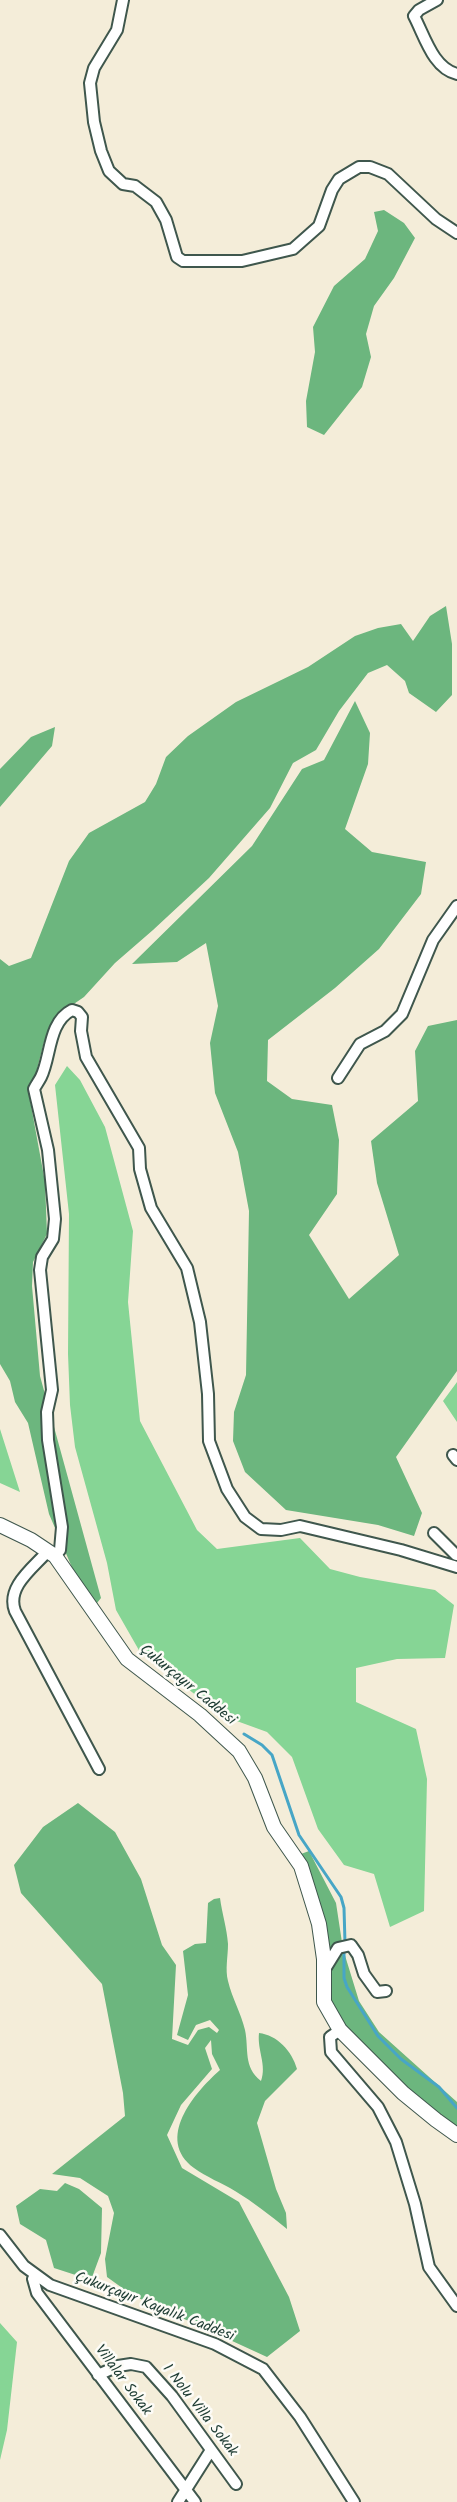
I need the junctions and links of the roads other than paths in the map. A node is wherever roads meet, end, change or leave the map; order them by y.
1 (123, 0) edge
2 (437, 0) edge
3 (457, 74) edge
4 (457, 233) edge
5 (457, 906) edge
6 (338, 1078) dead end
7 (0, 1525) edge
8 (434, 1533) dead end
9 (51, 1553) junction
10 (457, 1556) edge
11 (457, 1567) edge
12 (99, 1769) dead end
13 (324, 1972) junction
14 (386, 1991) dead end
15 (340, 2030) junction
16 (457, 2135) edge
17 (0, 2235) edge
18 (37, 2276) junction
19 (457, 2306) edge
20 (98, 2375) junction
21 (211, 2450) junction
22 (236, 2484) dead end
23 (185, 2489) junction
24 (178, 2502) edge
25 (195, 2502) edge
26 (354, 2502) edge

1 - 4 street
2 - 3 street
5 - 6 street
7 - 9 street, Çukurçayır Caddesi
8 - 10 street
9 - 11 street
9 - 12 street
9 - 13 street, Çukurçayır Caddesi
13 - 14 street
13 - 15 street, Çukurçayır Caddesi
15 - 16 street, Çukurçayır Caddesi
15 - 19 street
17 - 18 street, Çukurçayır Kayalık Caddesi
18 - 20 street, Villalar Sokak
18 - 26 street, Çukurçayır Kayalık Caddesi
20 - 21 street, 1 Nolu Villa Sokak
20 - 23 street, Villalar Sokak
21 - 22 street, 1 Nolu Villa Sokak
21 - 23 street
23 - 24 street
23 - 25 street, Villalar Sokak

